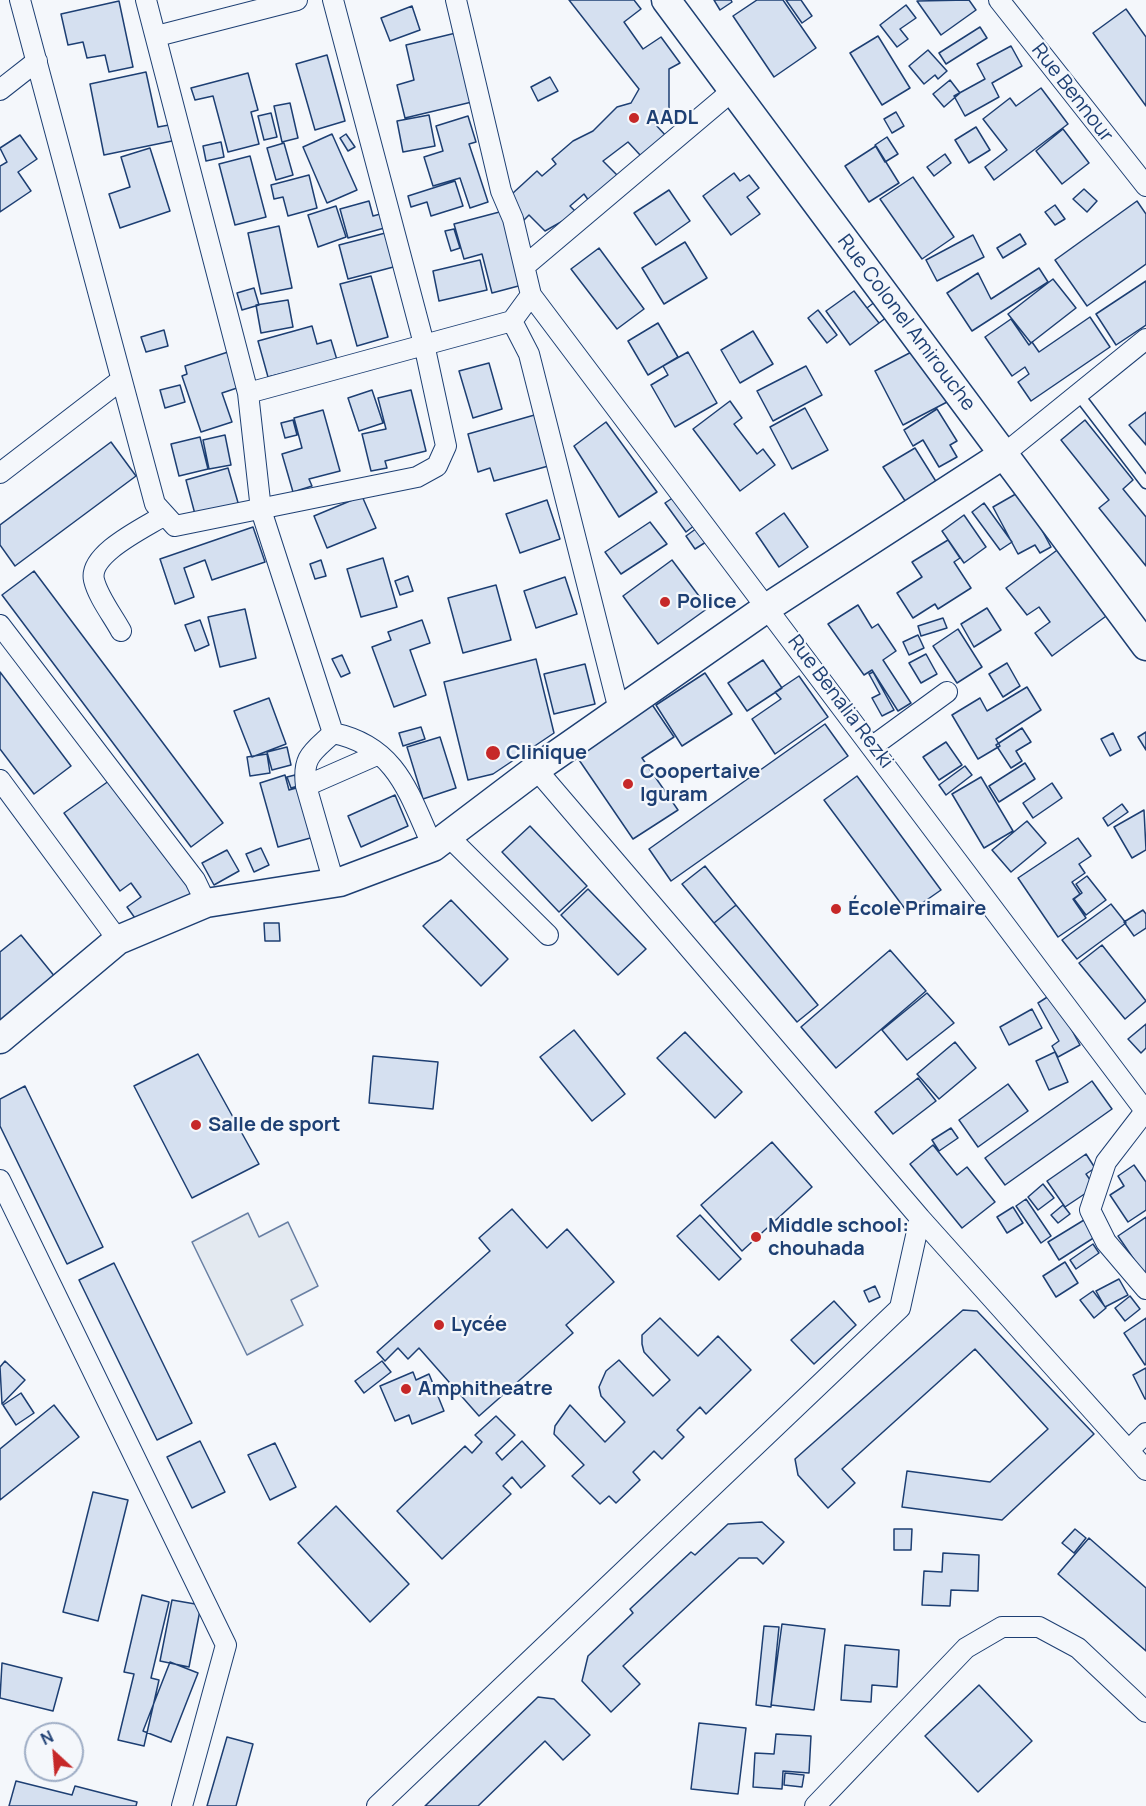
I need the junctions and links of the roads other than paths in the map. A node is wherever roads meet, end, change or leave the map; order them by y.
1 (20, 0) edge
2 (146, 0) edge
3 (297, 0) edge
4 (333, 0) edge
5 (456, 0) edge
6 (666, 0) edge
7 (999, 0) edge
8 (157, 36) junction
9 (37, 61) junction
10 (0, 90) edge
11 (732, 92) junction
12 (1146, 186) edge
13 (526, 265) junction
14 (531, 295) junction
15 (512, 321) junction
16 (1146, 339) edge
17 (424, 344) junction
18 (121, 380) junction
19 (248, 393) junction
20 (1078, 394) junction
21 (1004, 454) junction
22 (0, 473) edge
23 (1146, 483) edge
24 (261, 510) junction
25 (163, 516) junction
26 (768, 606) junction
27 (0, 625) edge
28 (121, 630) dead end
29 (1146, 646) edge
30 (947, 692) dead end
31 (619, 710) junction
32 (333, 733) junction
33 (873, 746) junction
34 (379, 754) junction
35 (536, 769) junction
36 (0, 780) edge
37 (306, 786) junction
38 (0, 803) edge
39 (441, 842) junction
40 (334, 883) junction
41 (206, 903) junction
42 (548, 935) dead end
43 (114, 943) junction
44 (0, 1039) edge
45 (1146, 1111) edge
46 (0, 1180) edge
47 (920, 1218) junction
48 (1146, 1289) edge
49 (1146, 1433) edge
50 (1129, 1450) junction
51 (1146, 1470) edge
52 (1146, 1712) edge
53 (182, 1806) edge
54 (377, 1806) edge
55 (815, 1806) edge

1 - 9 street
2 - 8 street
3 - 8 street
4 - 17 street
5 - 13 street
6 - 11 main road, Rue Colonel Amirouche
7 - 12 street, Rue Bennour
8 - 19 street
9 - 10 street
9 - 18 street
11 - 13 street
11 - 21 main road, Rue Colonel Amirouche
13 - 14 street
14 - 15 street
14 - 26 street, Rue Benalia Rezki
15 - 17 street
15 - 31 street
16 - 20 street
17 - 19 street
17 - 24 street
18 - 22 street
18 - 25 street
19 - 24 street
20 - 21 street
20 - 23 lane
21 - 26 main road
21 - 29 main road, Rue Colonel Amirouche
24 - 25 street
24 - 32 street
25 - 28 street
26 - 31 main road
26 - 33 street, Rue Benalia Rezki
27 - 41 street
30 - 33 street
31 - 35 main road
32 - 34 street
32 - 37 street
33 - 45 street, Rue Benalia Rezki
34 - 37 street
34 - 39 street
35 - 39 main road
35 - 47 street
36 - 43 street
37 - 40 street
38 - 43 street
39 - 40 main road
39 - 42 street
40 - 41 main road
41 - 43 main road
43 - 44 main road
45 - 48 street
46 - 53 street
47 - 50 street
47 - 54 street
49 - 50 street
50 - 51 street
52 - 55 street

